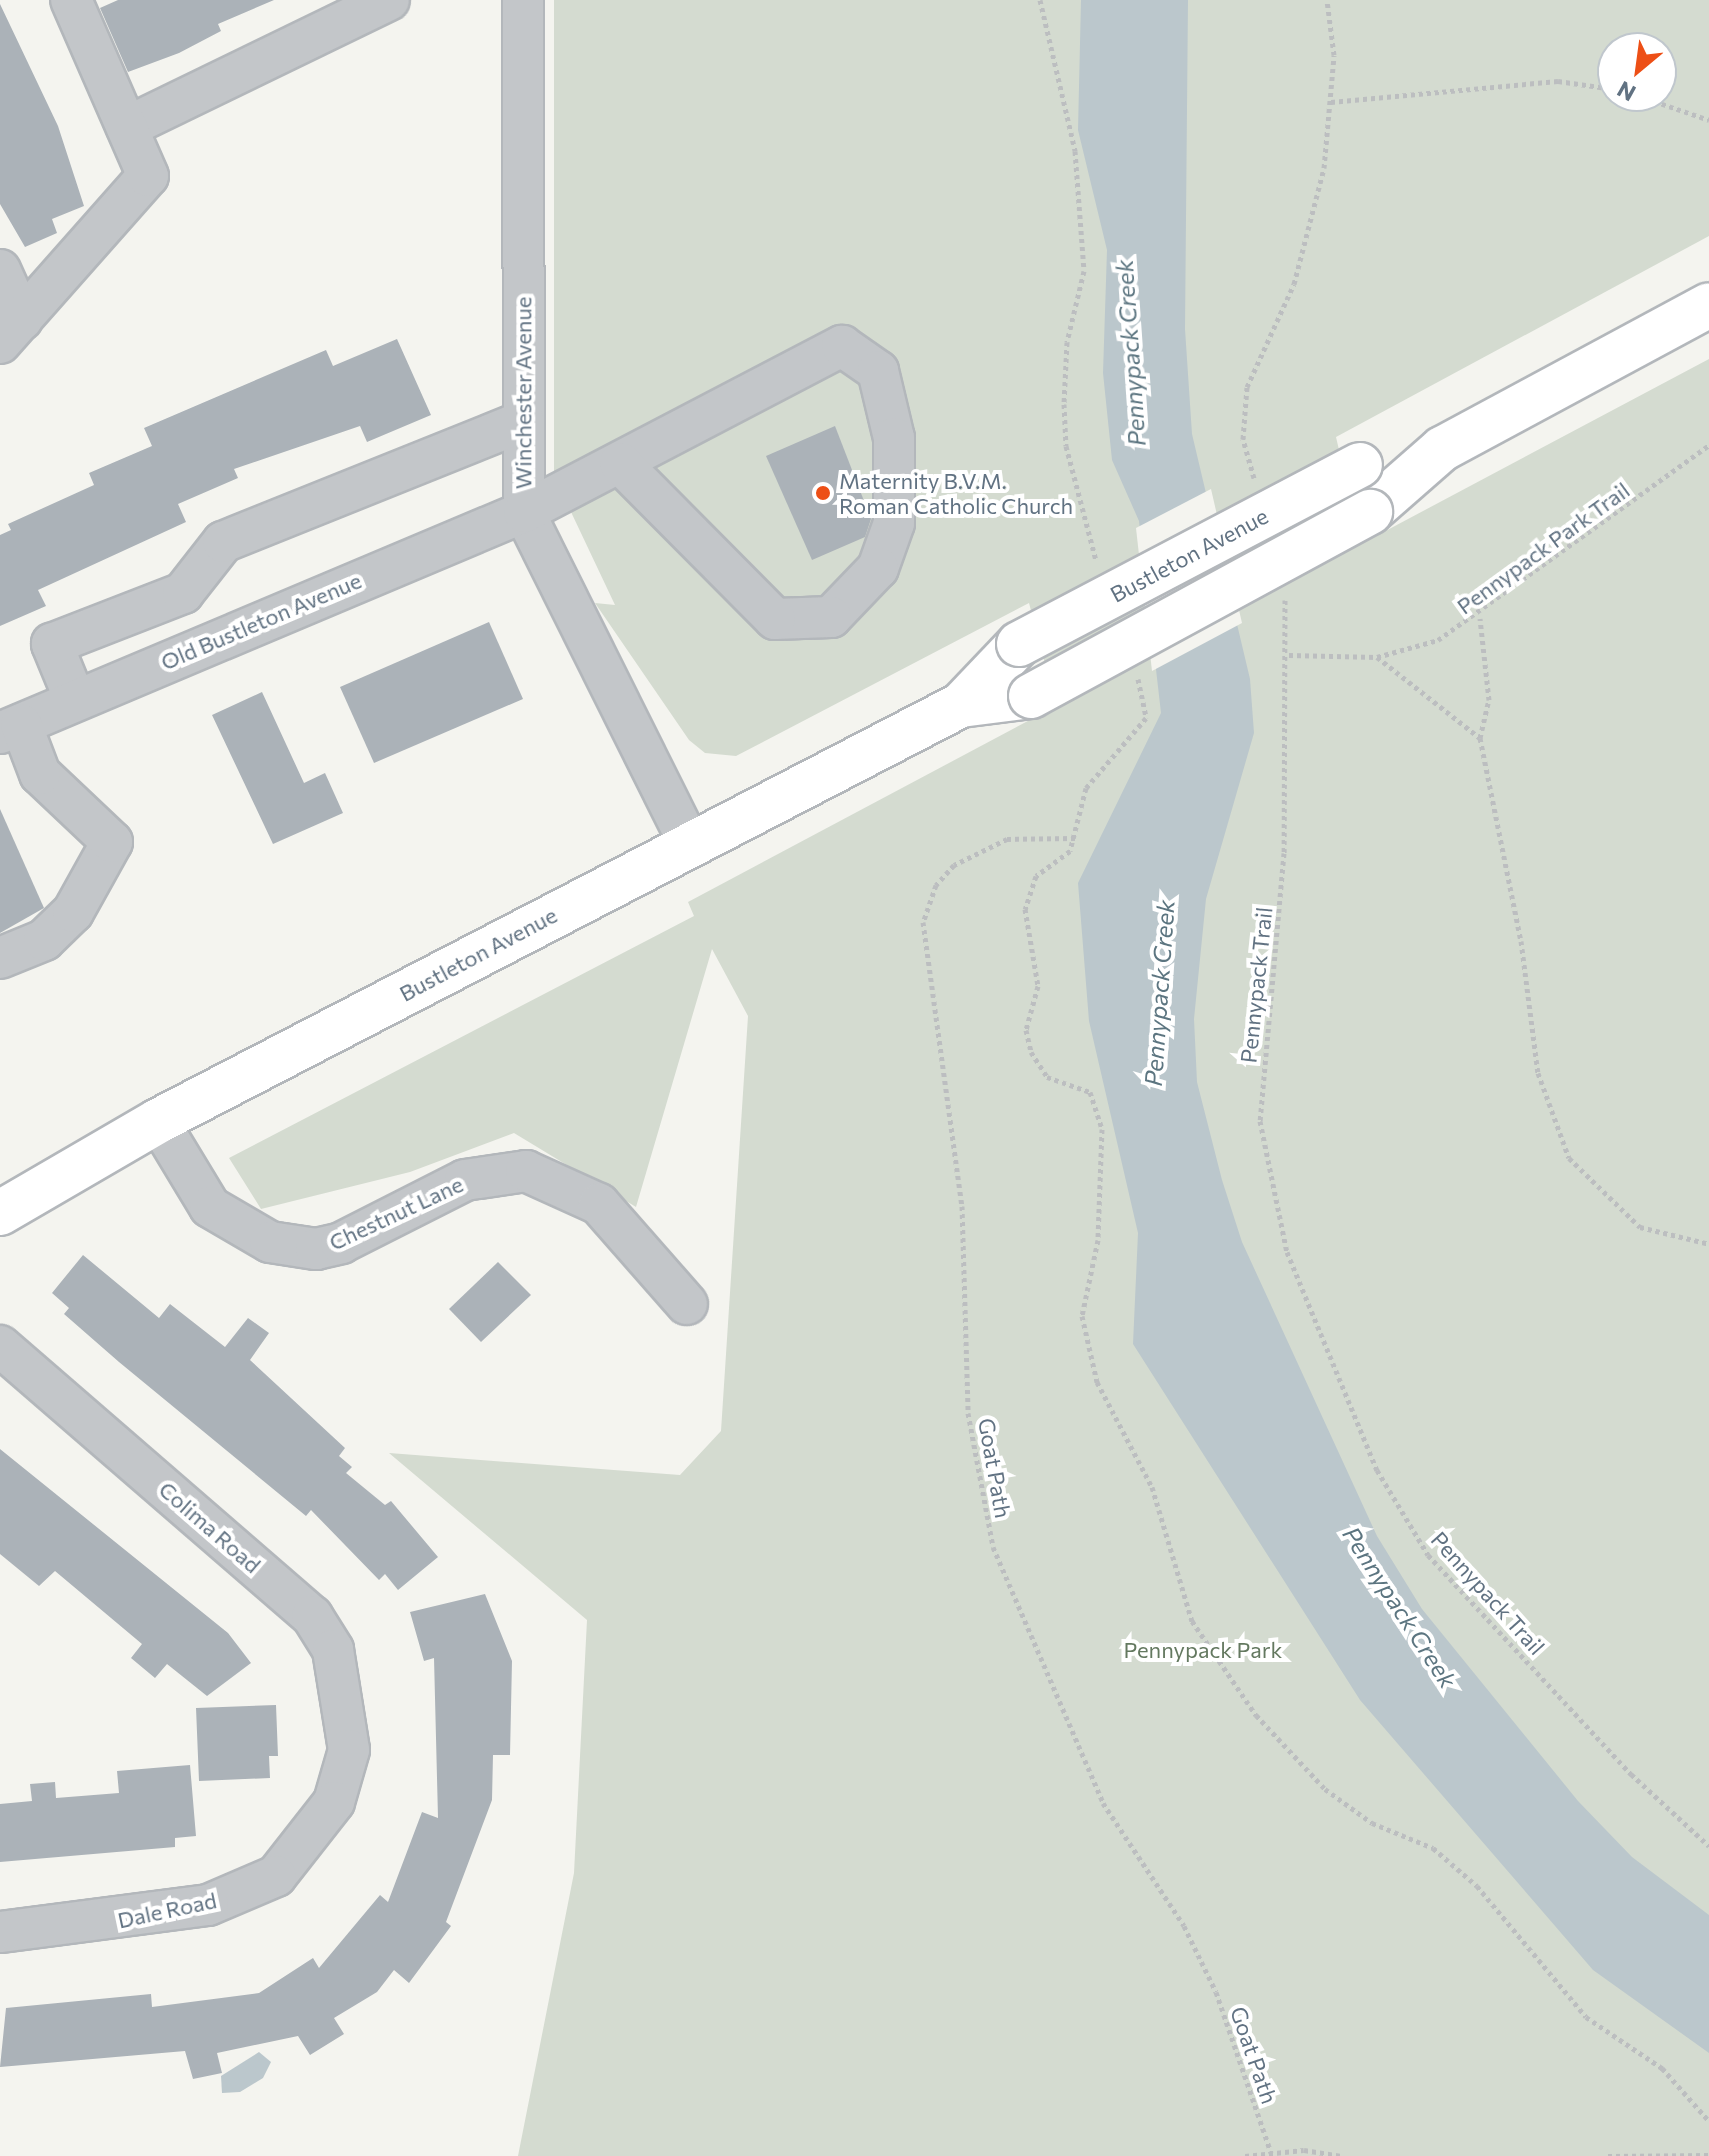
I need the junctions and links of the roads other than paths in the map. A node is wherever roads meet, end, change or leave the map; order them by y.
1 (71, 0) edge
2 (389, 0) edge
3 (523, 0) edge
4 (127, 127) junction
5 (0, 270) edge
6 (1709, 305) edge
7 (11, 331) edge
8 (524, 421) junction
9 (1442, 449) junction
10 (620, 463) junction
11 (524, 512) junction
12 (75, 700) junction
13 (961, 705) junction
14 (11, 728) edge
15 (689, 843) junction
16 (0, 958) edge
17 (158, 1121) junction
18 (0, 1213) edge
19 (687, 1304) dead end
20 (0, 1346) edge
21 (349, 1750) joint
22 (0, 1932) edge

1 - 4 street
2 - 4 street
3 - 8 street, Winchester Avenue
4 - 7 street
5 - 7 street
6 - 9 main road, Bustleton Avenue
8 - 11 street, Winchester Avenue
8 - 12 street
9 - 13 main road, Bustleton Avenue, bridge
9 - 13 main road, Bustleton Avenue, bridge
10 - 10 street, Old Bustleton Avenue
10 - 11 street, Old Bustleton Avenue
11 - 12 street, Old Bustleton Avenue
11 - 15 street, Winchester Avenue
12 - 14 street, Old Bustleton Avenue
13 - 15 main road, Bustleton Avenue
14 - 16 street
15 - 17 main road, Bustleton Avenue
17 - 18 main road, Bustleton Avenue
17 - 19 street, Chestnut Lane
20 - 21 street, Colima Road
21 - 22 street, Dale Road

